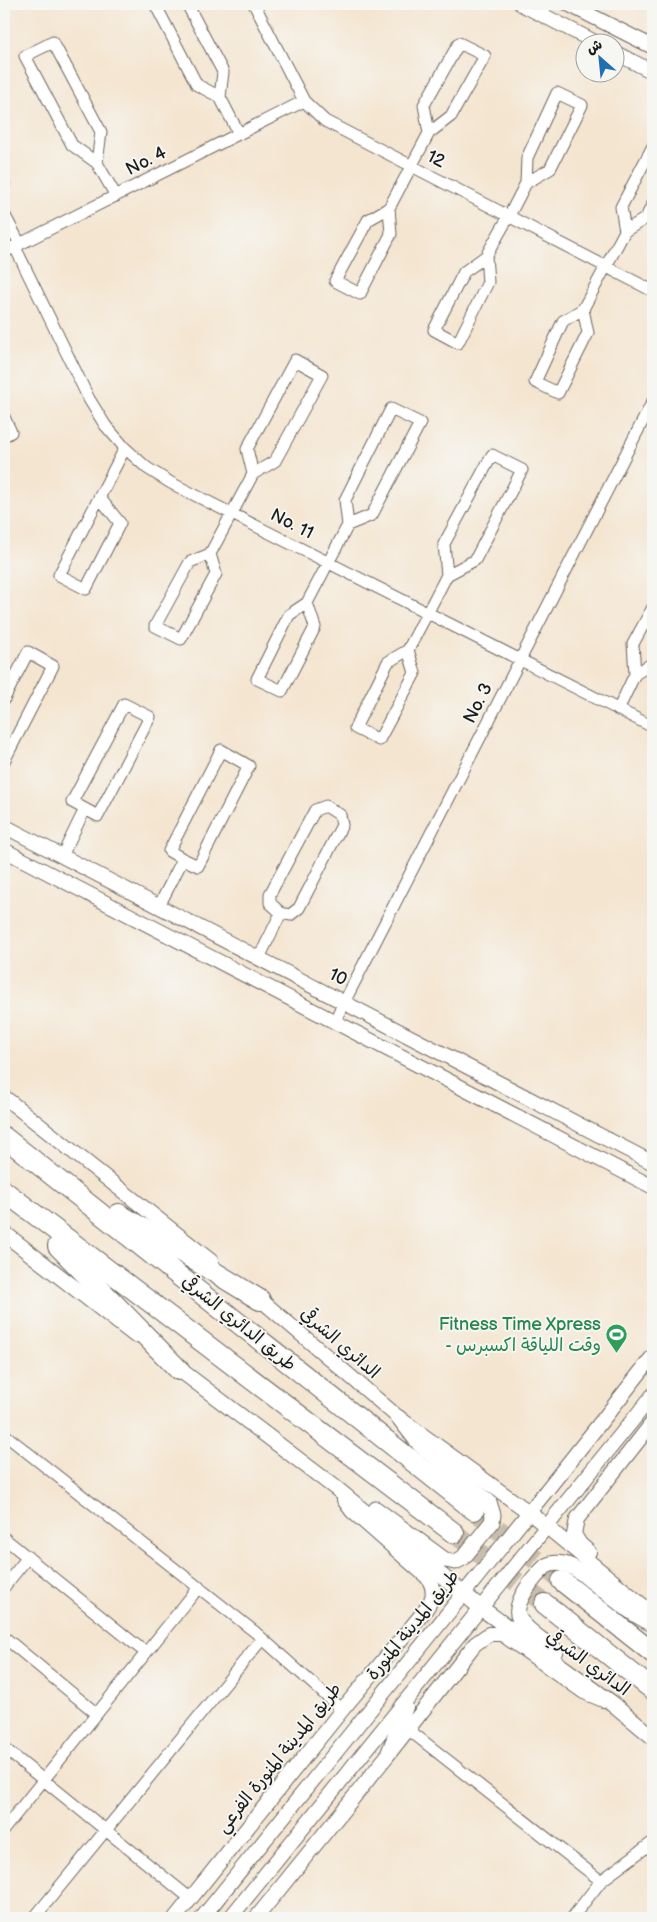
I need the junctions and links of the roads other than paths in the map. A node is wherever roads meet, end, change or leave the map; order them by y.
1 (156, 4) edge
2 (186, 4) edge
3 (254, 4) edge
4 (521, 4) edge
5 (568, 4) edge
6 (576, 32) edge
7 (653, 47) edge
8 (624, 57) edge
9 (653, 72) edge
10 (220, 97) junction
11 (304, 101) junction
12 (429, 133) junction
13 (239, 134) junction
14 (653, 146) edge
15 (97, 162) junction
16 (412, 166) junction
17 (526, 183) junction
18 (116, 196) junction
19 (653, 203) edge
20 (389, 208) junction
21 (4, 214) edge
22 (509, 216) junction
23 (625, 231) junction
24 (18, 246) junction
25 (4, 252) edge
26 (486, 256) junction
27 (606, 267) junction
28 (653, 291) edge
29 (583, 308) junction
30 (653, 401) edge
31 (4, 417) edge
32 (4, 436) edge
33 (125, 448) junction
34 (253, 474) junction
35 (99, 496) junction
36 (232, 514) junction
37 (348, 525) junction
38 (210, 554) junction
39 (328, 562) junction
40 (447, 575) junction
41 (307, 603) junction
42 (653, 607) edge
43 (427, 612) junction
44 (408, 650) junction
45 (520, 660) junction
46 (653, 663) edge
47 (636, 674) junction
48 (4, 699) edge
49 (618, 710) junction
50 (653, 727) edge
51 (4, 761) edge
52 (85, 809) junction
53 (4, 826) edge
54 (4, 850) edge
55 (62, 856) junction
56 (183, 859) junction
57 (158, 906) junction
58 (282, 913) junction
59 (259, 958) junction
60 (345, 1002) junction
61 (334, 1022) junction
62 (4, 1097) edge
63 (4, 1136) edge
64 (653, 1163) edge
65 (47, 1171) junction
66 (653, 1187) edge
67 (8, 1195) edge
68 (4, 1233) edge
69 (260, 1300) junction
70 (653, 1356) edge
71 (179, 1370) junction
72 (653, 1395) edge
73 (399, 1418) junction
74 (653, 1422) edge
75 (4, 1434) edge
76 (337, 1489) junction
77 (474, 1510) tunnel mouth
78 (530, 1513) junction
79 (546, 1527) junction
80 (454, 1533) tunnel mouth
81 (4, 1538) edge
82 (28, 1557) junction
83 (562, 1581) tunnel mouth
84 (4, 1587) edge
85 (198, 1587) junction
86 (462, 1593) junction
87 (546, 1604) tunnel mouth
88 (653, 1605) edge
89 (481, 1608) junction
90 (653, 1614) edge
91 (653, 1624) edge
92 (4, 1637) edge
93 (262, 1639) junction
94 (146, 1653) junction
95 (653, 1653) edge
96 (413, 1655) junction
97 (653, 1690) edge
98 (411, 1694) junction
99 (612, 1703) junction
100 (342, 1710) junction
101 (96, 1714) junction
102 (409, 1730) junction
103 (653, 1737) edge
104 (4, 1748) edge
105 (387, 1756) junction
106 (43, 1780) junction
107 (4, 1829) edge
108 (106, 1830) junction
109 (244, 1832) junction
110 (653, 1842) edge
111 (286, 1881) junction
112 (601, 1881) junction
113 (191, 1899) junction
114 (215, 1902) junction
115 (232, 1916) edge
116 (34, 1918) edge
117 (175, 1918) edge
118 (202, 1918) edge
119 (256, 1918) edge
120 (572, 1918) edge

1 - 10 street
2 - 10 street
3 - 11 street, 12
4 - 6 street
5 - 7 street
8 - 9 street
10 - 13 street
11 - 13 street, No. 4
11 - 16 street, 12
12 - 12 street
12 - 16 street
13 - 18 street, No. 4
14 - 23 street
15 - 15 street
15 - 18 street
16 - 20 street
16 - 22 street, 12
17 - 17 street
17 - 22 street
18 - 24 street, No. 4
19 - 23 street
20 - 20 street
21 - 24 street, No. 11
22 - 26 street
22 - 27 street, 12
23 - 27 street
24 - 25 street, No. 4
24 - 33 street, No. 11
26 - 26 street
27 - 28 street, 12
27 - 29 street
29 - 29 street
30 - 45 street, No. 3
31 - 32 street
33 - 35 street
33 - 36 street, No. 11
34 - 34 street
34 - 36 street
35 - 35 street
36 - 38 street
36 - 39 street, No. 11
37 - 37 street
37 - 39 street
38 - 38 street
39 - 41 street
39 - 43 street, No. 11
40 - 40 street
40 - 43 street
41 - 41 street
42 - 47 street
43 - 44 street
43 - 45 street, No. 11
44 - 44 street
45 - 49 street, No. 11
45 - 60 street, No. 3
46 - 47 street
47 - 49 street
48 - 51 street
49 - 50 street, No. 11
52 - 52 street
52 - 55 street
53 - 55 street, 10
54 - 61 street
55 - 57 street, 10
56 - 56 street
56 - 57 street
57 - 59 street, 10
58 - 58 street
58 - 59 street
59 - 60 street, 10
60 - 61 street, No. 3
60 - 64 street, 10
61 - 66 street
62 - 69 street, الدائري الشرقي
63 - 65 highway, طريق الدائري الشرقي
65 - 69 highway
65 - 77 highway, طريق الدائري الشرقي
67 - 71 highway
67 - 80 highway, طريق الدائري الشرقي
68 - 71 main road, الدائري الشرقي
69 - 73 street, الدائري الشرقي
70 - 78 street, طريق المدينة المنورة
71 - 76 main road, الدائري الشرقي
72 - 79 street
73 - 76 main road
73 - 78 street, الدائري الشرقي
74 - 88 street
75 - 85 street
76 - 86 main road, الدائري الشرقي
76 - 100 street, طريق المدينة المنورة الفرعي
78 - 79 street, الدائري الشرقي
78 - 86 street, طريق المدينة المنورة
79 - 89 street
79 - 90 street, الدائري الشرقي
81 - 82 street
82 - 84 street
82 - 94 street
83 - 95 highway
85 - 93 street
85 - 94 street
86 - 89 main road, الدائري الشرقي
86 - 96 street, طريق المدينة المنورة
87 - 97 highway
89 - 98 street
89 - 99 main road, الدائري الشرقي
91 - 99 main road
92 - 101 street
93 - 100 street
93 - 108 street
94 - 101 street
96 - 100 street
96 - 114 street, طريق المدينة المنورة
98 - 105 street
98 - 115 street
99 - 102 street
99 - 103 main road, الدائري الشرقي
100 - 109 street, طريق المدينة المنورة الفرعي
101 - 106 street
102 - 105 street
102 - 112 street
104 - 106 street
105 - 111 street
106 - 107 street
106 - 108 street
108 - 113 street
108 - 116 street
109 - 113 street, طريق المدينة المنورة الفرعي
109 - 114 street
110 - 112 street
111 - 115 street
111 - 119 street
112 - 120 street
113 - 117 street, طريق المدينة المنورة الفرعي
114 - 118 street, طريق المدينة المنورة

